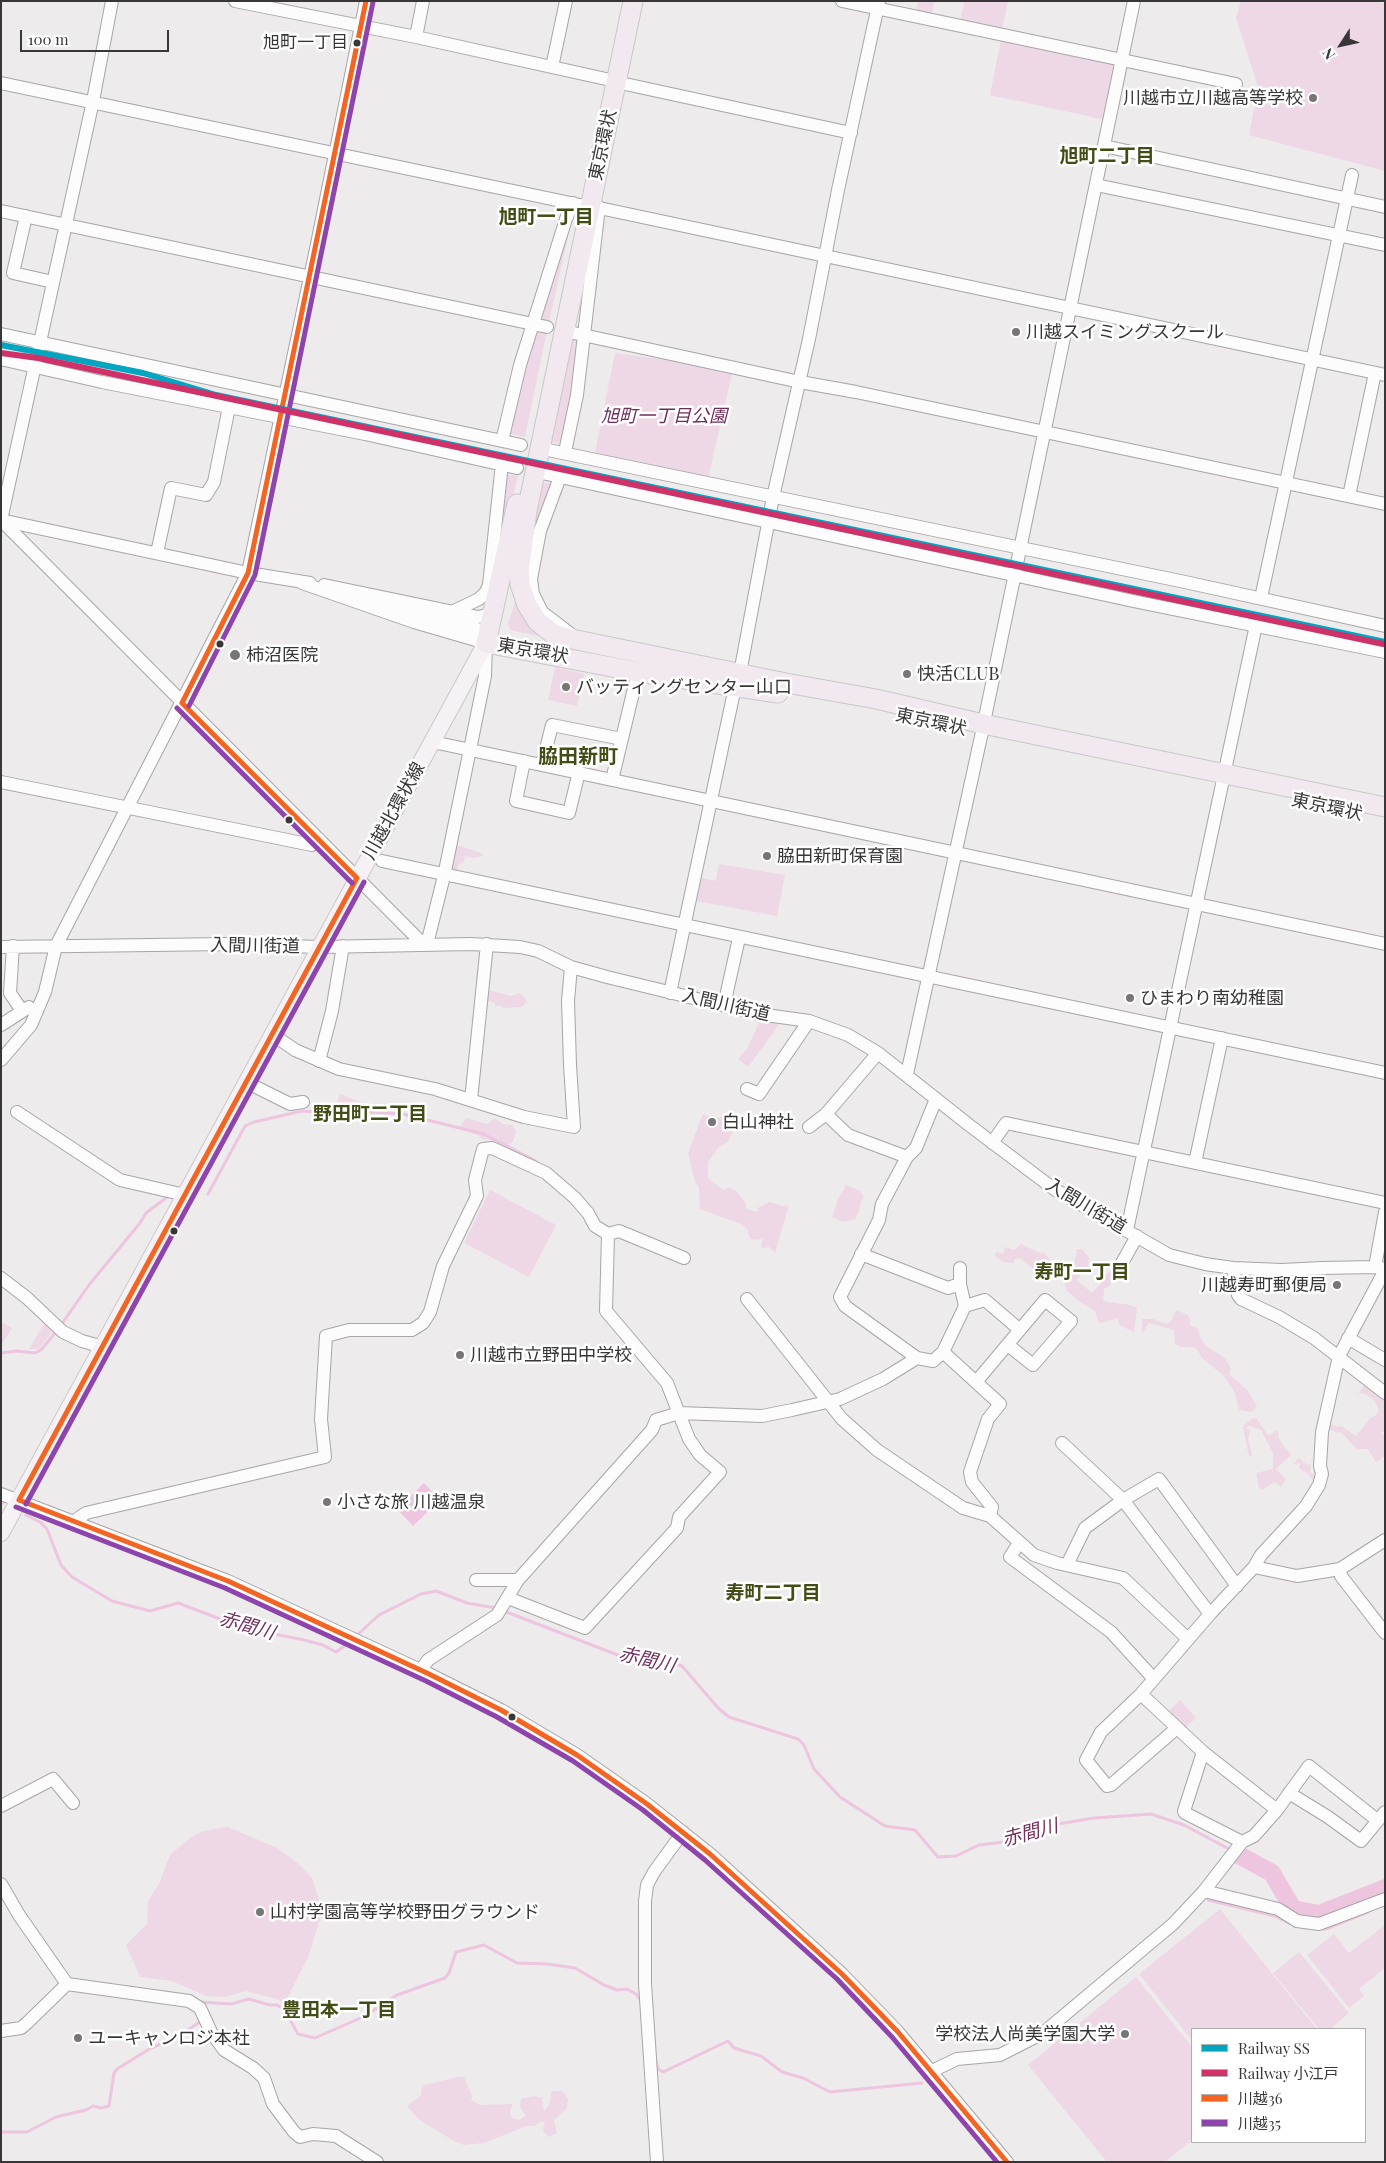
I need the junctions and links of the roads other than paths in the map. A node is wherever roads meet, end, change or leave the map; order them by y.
1 (112, 1) edge
2 (234, 1) edge
3 (366, 1) edge
4 (423, 1) edge
5 (566, 1) edge
6 (622, 1) edge
7 (633, 1) edge
8 (842, 1) edge
9 (1134, 1) edge
10 (878, 5) edge
11 (362, 26) junction
12 (416, 37) junction
13 (1122, 61) junction
14 (552, 67) junction
15 (611, 81) junction
16 (1, 83) edge
17 (1236, 84) dead end
18 (93, 101) junction
19 (851, 132) junction
20 (1104, 146) junction
21 (336, 153) junction
22 (1352, 174) dead end
23 (1096, 185) junction
24 (1346, 199) junction
25 (586, 205) junction
26 (1385, 207) edge
27 (1, 211) edge
28 (26, 216) junction
29 (65, 224) junction
30 (1338, 235) junction
31 (1385, 245) edge
32 (824, 256) junction
33 (310, 277) junction
34 (53, 282) junction
35 (1070, 309) junction
36 (534, 324) junction
37 (548, 327) dead end
38 (569, 332) dead end
39 (1, 334) edge
40 (585, 336) junction
41 (41, 343) junction
42 (1, 359) edge
43 (1312, 359) junction
44 (36, 367) junction
45 (1380, 374) edge
46 (800, 382) junction
47 (285, 394) junction
48 (229, 407) junction
49 (280, 418) junction
50 (1043, 432) junction
51 (502, 441) junction
52 (564, 452) junction
53 (532, 460) junction
54 (502, 464) junction
55 (560, 477) junction
56 (1286, 484) junction
57 (1349, 496) junction
58 (773, 497) junction
59 (1385, 504) edge
60 (527, 511) junction
61 (1, 520) edge
62 (768, 522) junction
63 (1019, 549) junction
64 (157, 553) junction
65 (248, 573) junction
66 (1014, 574) junction
67 (302, 583) junction
68 (321, 584) junction
69 (1261, 598) junction
70 (495, 605) junction
71 (454, 611) junction
72 (1256, 625) junction
73 (1385, 626) edge
74 (490, 636) junction
75 (580, 640) junction
76 (1385, 652) edge
77 (638, 672) junction
78 (737, 680) junction
79 (786, 683) junction
80 (182, 703) junction
81 (983, 728) junction
82 (622, 739) junction
83 (433, 742) junction
84 (470, 750) junction
85 (524, 761) junction
86 (542, 765) junction
87 (579, 772) junction
88 (1223, 779) junction
89 (612, 780) junction
90 (1, 782) edge
91 (711, 802) junction
92 (129, 808) junction
93 (1385, 808) edge
94 (1385, 819) edge
95 (318, 839) junction
96 (955, 852) junction
97 (382, 861) dead end
98 (444, 876) junction
99 (357, 878) junction
100 (1197, 904) junction
101 (684, 925) junction
102 (739, 938) junction
103 (487, 944) junction
104 (1385, 944) edge
105 (424, 945) junction
106 (56, 946) junction
107 (343, 946) junction
108 (7, 947) edge
109 (320, 947) junction
110 (571, 967) junction
111 (928, 976) junction
112 (670, 993) junction
113 (40, 1004) junction
114 (724, 1005) junction
115 (22, 1011) junction
116 (809, 1022) junction
117 (1, 1025) edge
118 (1170, 1028) junction
119 (272, 1034) junction
120 (1222, 1038) junction
121 (878, 1053) junction
122 (1, 1060) edge
123 (319, 1061) junction
124 (1385, 1073) edge
125 (907, 1074) junction
126 (246, 1082) junction
127 (747, 1089) dead end
128 (936, 1099) junction
129 (471, 1100) junction
130 (303, 1102) dead end
131 (17, 1112) dead end
132 (826, 1114) junction
133 (810, 1127) dead end
134 (992, 1143) junction
135 (1144, 1152) junction
136 (908, 1157) junction
137 (1196, 1163) junction
138 (185, 1196) junction
139 (1385, 1203) edge
140 (1385, 1212) edge
141 (1132, 1233) junction
142 (608, 1234) junction
143 (861, 1254) junction
144 (684, 1258) dead end
145 (1122, 1263) dead end
146 (960, 1268) dead end
147 (1233, 1268) junction
148 (1381, 1269) edge
149 (1, 1278) edge
150 (960, 1284) junction
151 (747, 1299) dead end
152 (965, 1306) junction
153 (1020, 1330) junction
154 (1348, 1338) junction
155 (1008, 1345) junction
156 (102, 1347) junction
157 (943, 1352) junction
158 (1339, 1356) junction
159 (917, 1358) junction
160 (1385, 1360) edge
161 (976, 1382) junction
162 (1385, 1393) edge
163 (826, 1401) junction
164 (678, 1413) junction
165 (1062, 1444) dead end
166 (1, 1494) edge
167 (19, 1500) junction
168 (1123, 1500) junction
169 (990, 1516) junction
170 (73, 1522) junction
171 (1, 1533) edge
172 (1385, 1540) edge
173 (1019, 1543) junction
174 (1068, 1566) junction
175 (1254, 1567) junction
176 (1340, 1569) junction
177 (476, 1580) dead end
178 (518, 1580) junction
179 (1237, 1586) junction
180 (503, 1607) junction
181 (1210, 1614) junction
182 (1385, 1633) edge
183 (1188, 1639) junction
184 (421, 1670) junction
185 (1154, 1679) junction
186 (1141, 1694) junction
187 (1177, 1728) junction
188 (1203, 1752) junction
189 (1288, 1793) junction
190 (72, 1804) dead end
191 (1, 1806) edge
192 (1277, 1810) junction
193 (1382, 1817) edge
194 (683, 1832) junction
195 (1242, 1842) junction
196 (1, 1884) edge
197 (1204, 1891) junction
198 (1385, 1899) edge
199 (68, 1984) junction
200 (1, 2031) edge
201 (932, 2071) junction
202 (377, 2162) edge
203 (657, 2162) edge
204 (1007, 2162) edge

1 - 18 street
2 - 11 street
3 - 11 street
4 - 12 street
5 - 14 street
6 - 15 highway, 東京環状
7 - 15 highway, 東京環状
8 - 10 street
9 - 13 street
10 - 13 street
10 - 19 street
11 - 12 street
11 - 21 street
12 - 14 street
13 - 17 street
13 - 20 street
14 - 15 street
15 - 19 street
15 - 25 highway, 東京環状
16 - 18 street
18 - 21 street
18 - 29 street
19 - 32 street
20 - 23 street
20 - 24 street
21 - 25 street
21 - 33 street
22 - 24 street
23 - 30 street
23 - 35 street
24 - 26 street
24 - 30 street
25 - 32 street
25 - 36 street
25 - 40 street
25 - 53 highway, 東京環状
27 - 28 street
28 - 29 street
28 - 34 street
29 - 33 street
29 - 34 street
30 - 31 street
30 - 43 street
32 - 35 street
32 - 46 street
33 - 36 street
33 - 47 street
34 - 41 street
35 - 43 street
35 - 50 street
36 - 37 street
36 - 51 street
38 - 40 street
39 - 41 street
40 - 46 street
40 - 52 street
41 - 44 street
41 - 47 street
42 - 44 street
43 - 45 street
43 - 56 street
44 - 48 street
44 - 61 street
45 - 57 street
46 - 50 street
46 - 58 street
47 - 49 street
47 - 51 street
48 - 49 street
48 - 64 street
49 - 54 street
49 - 65 street
50 - 56 street
50 - 63 street
51 - 53 street
52 - 53 street
52 - 58 street
53 - 54 street
53 - 55 street
53 - 60 highway, 東京環状
53 - 70 highway, 東京環状
54 - 71 street
55 - 62 street
55 - 75 street
56 - 57 street
56 - 69 street
57 - 59 street
58 - 62 street
58 - 63 street
60 - 74 highway
60 - 75 highway, 東京環状
62 - 66 street
62 - 78 street
63 - 66 street
63 - 69 street
64 - 65 street
64 - 80 street
65 - 67 street
65 - 80 street
66 - 72 street
66 - 81 street
67 - 68 street
67 - 74 street
68 - 71 street
68 - 74 street
69 - 73 street
70 - 71 street
70 - 74 highway, 東京環状
72 - 76 street
72 - 88 street
74 - 77 highway, 東京環状
74 - 79 highway, 東京環状
74 - 83 main road, 川越北環状線
74 - 84 street
75 - 78 highway, 東京環状
77 - 78 highway, 東京環状
77 - 82 street
78 - 79 highway, 東京環状
78 - 81 highway, 東京環状
78 - 91 street
79 - 81 highway, 東京環状
80 - 92 street
80 - 95 street
81 - 88 highway, 東京環状
81 - 96 street
82 - 86 street
82 - 89 street
83 - 84 street
83 - 99 main road, 川越北環状線
84 - 85 street
84 - 98 street
85 - 86 street
85 - 87 street
86 - 87 street
87 - 89 street
88 - 93 highway, 東京環状
88 - 94 highway, 東京環状
88 - 100 street
89 - 91 street
90 - 92 street
91 - 96 street
91 - 101 street
92 - 95 street
92 - 106 street
95 - 99 street
96 - 100 street
96 - 111 street
97 - 98 street
98 - 101 street
98 - 105 street
99 - 105 street
99 - 109 main road, 川越北環状線
100 - 104 street
100 - 118 street
101 - 102 street
101 - 112 street
102 - 111 street
102 - 114 street
103 - 105 street, 入間川街道
103 - 110 street, 入間川街道
103 - 129 street
105 - 107 street, 入間川街道
106 - 108 street, 入間川街道
106 - 109 street, 入間川街道
106 - 113 street
107 - 109 street, 入間川街道
107 - 123 street
108 - 115 street
109 - 119 main road, 川越北環状線
110 - 112 street, 入間川街道
110 - 129 street
111 - 118 street
111 - 125 street
112 - 114 street, 入間川街道
113 - 115 street
113 - 122 street
114 - 116 street, 入間川街道
115 - 117 street
116 - 121 street, 入間川街道
116 - 127 street
118 - 120 street
118 - 135 street
119 - 123 street
119 - 126 main road, 川越北環状線
120 - 124 street
120 - 137 street
121 - 125 street, 入間川街道
121 - 132 street
123 - 129 street
125 - 128 street, 入間川街道
126 - 130 street
126 - 138 main road, 川越北環状線
128 - 134 street, 入間川街道
128 - 136 street
131 - 138 street
132 - 133 street
132 - 136 street
134 - 135 street
134 - 141 street, 入間川街道
135 - 137 street
135 - 141 street
136 - 143 street
137 - 139 street
138 - 156 main road, 川越北環状線
140 - 148 street
141 - 145 street
141 - 147 street, 入間川街道
142 - 144 street
142 - 164 street
142 - 170 street
143 - 150 street
143 - 159 street
146 - 150 street
147 - 148 street, 入間川街道
147 - 158 street
148 - 154 street
149 - 156 street
150 - 152 street
151 - 163 street
152 - 153 street
152 - 157 street
153 - 155 street
153 - 155 street
154 - 158 street
154 - 160 street
155 - 161 street
156 - 167 main road, 川越北環状線
157 - 159 street
157 - 161 street
158 - 162 street
158 - 175 street
159 - 163 street
161 - 169 street
163 - 164 street
163 - 169 street
164 - 178 street
164 - 180 street
165 - 168 street
166 - 167 street
167 - 170 street
167 - 171 main road, 川越北環状線
168 - 174 street
168 - 179 street
168 - 181 street
169 - 173 street
170 - 184 street
172 - 176 street
173 - 174 street
173 - 185 street
174 - 183 street
175 - 176 street
175 - 179 street
176 - 182 street
177 - 178 street
178 - 180 street
179 - 181 street
180 - 184 street
181 - 183 street
183 - 185 street
184 - 194 street
185 - 186 street
186 - 187 street
186 - 187 street
187 - 188 street
188 - 192 street
188 - 195 street
189 - 192 street
189 - 193 street
189 - 193 street
190 - 191 street
192 - 195 street
194 - 201 street
194 - 203 street
195 - 197 street
196 - 199 street
197 - 198 street
197 - 201 street
199 - 200 street
199 - 202 street
201 - 204 street

